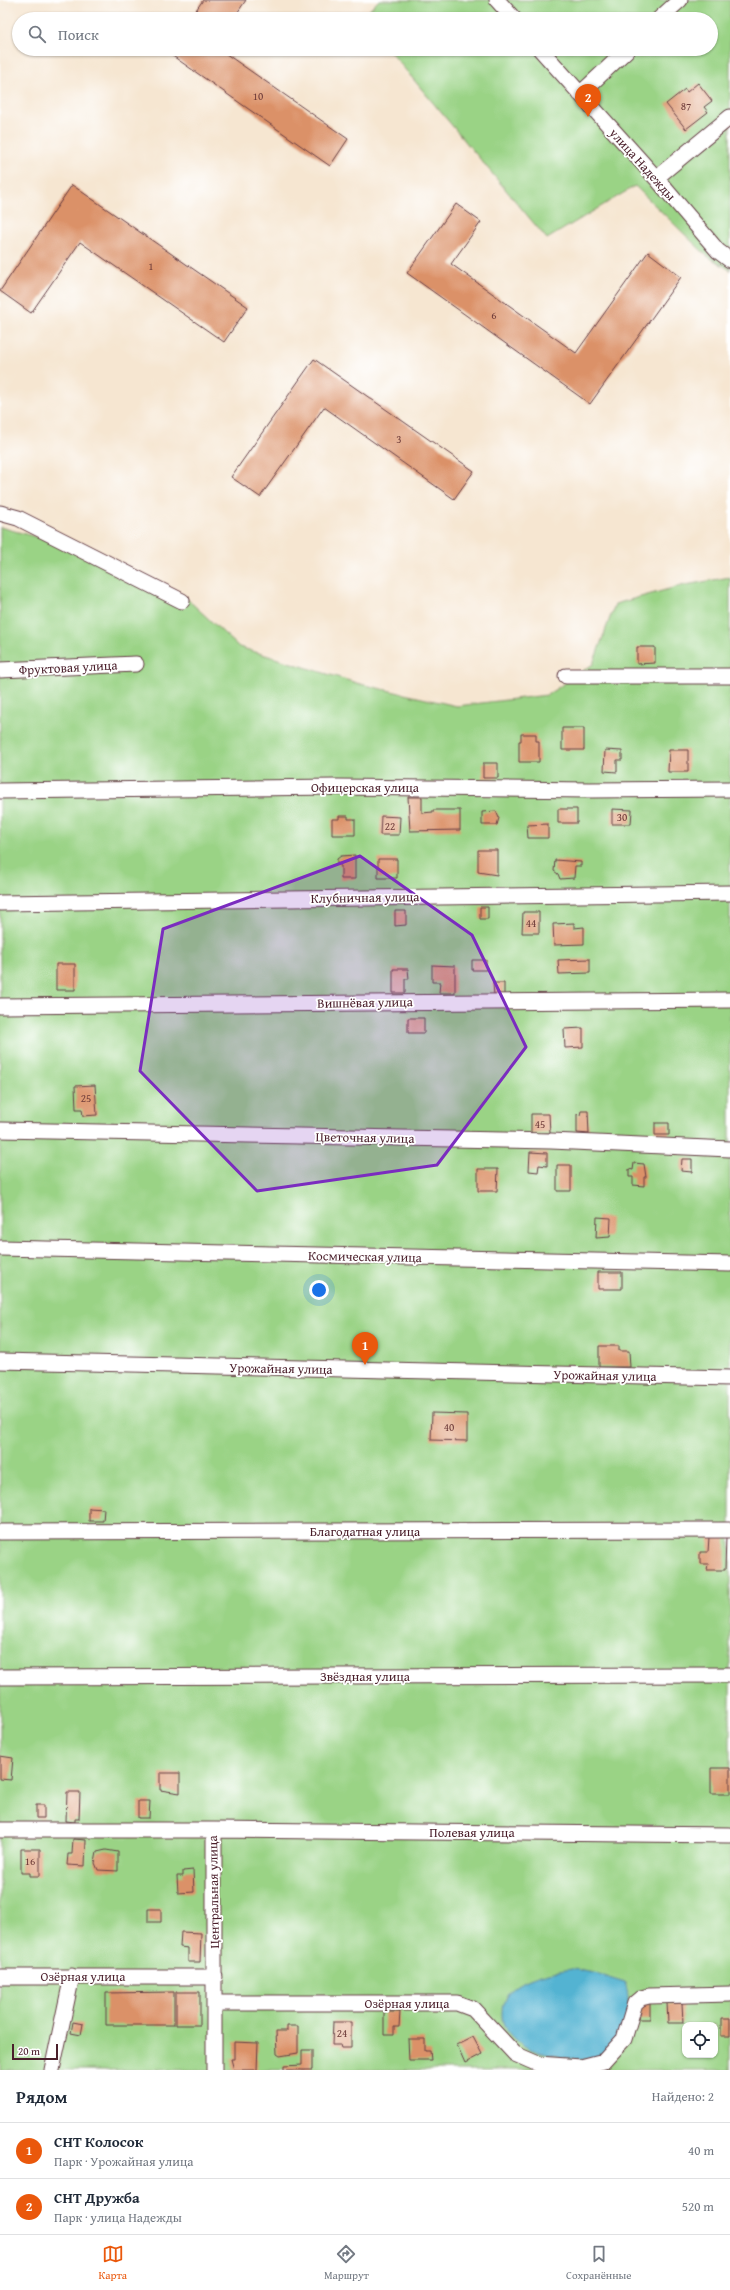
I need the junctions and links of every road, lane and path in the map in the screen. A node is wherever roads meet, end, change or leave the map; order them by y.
1 (497, 0) edge
2 (680, 0) edge
3 (508, 12) edge
4 (667, 12) edge
5 (546, 56) edge
6 (621, 56) edge
7 (580, 94) junction
8 (730, 117) edge
9 (656, 178) junction
10 (730, 260) edge
11 (0, 513) edge
12 (182, 601) dead end
13 (136, 664) dead end
14 (0, 670) edge
15 (566, 676) dead end
16 (730, 676) edge
17 (730, 789) edge
18 (0, 791) edge
19 (730, 893) edge
20 (0, 903) edge
21 (730, 1000) edge
22 (0, 1006) edge
23 (0, 1130) edge
24 (730, 1149) edge
25 (0, 1248) edge
26 (730, 1264) edge
27 (0, 1361) edge
28 (730, 1378) edge
29 (730, 1530) edge
30 (0, 1532) edge
31 (730, 1675) edge
32 (0, 1677) edge
33 (0, 1830) edge
34 (214, 1830) junction
35 (730, 1835) edge
36 (72, 1976) junction
37 (0, 1977) edge
38 (215, 1977) junction
39 (730, 1994) edge
40 (215, 2003) junction
41 (52, 2070) edge
42 (214, 2070) edge

1 - 3 street
2 - 4 street
5 - 7 street, улица Надежды
6 - 7 street
7 - 9 street, улица Надежды
8 - 9 street
9 - 10 street, улица Надежды
11 - 12 street
13 - 14 street, Фруктовая улица
15 - 16 street
17 - 18 street, Офицерская улица
19 - 20 street, Клубничная улица
21 - 22 street, Вишнёвая улица
23 - 24 street, Цветочная улица
25 - 26 street, Космическая улица
27 - 28 street, Урожайная улица
29 - 30 street, Благодатная улица
31 - 32 street, Звёздная улица
33 - 34 street, Центральная улица
34 - 35 street, Полевая улица
34 - 38 street, Центральная улица
36 - 37 street, Озёрная улица
36 - 38 street, Озёрная улица
36 - 41 street
38 - 40 street, Центральная улица
39 - 40 street, Озёрная улица
40 - 42 street, Центральная улица

